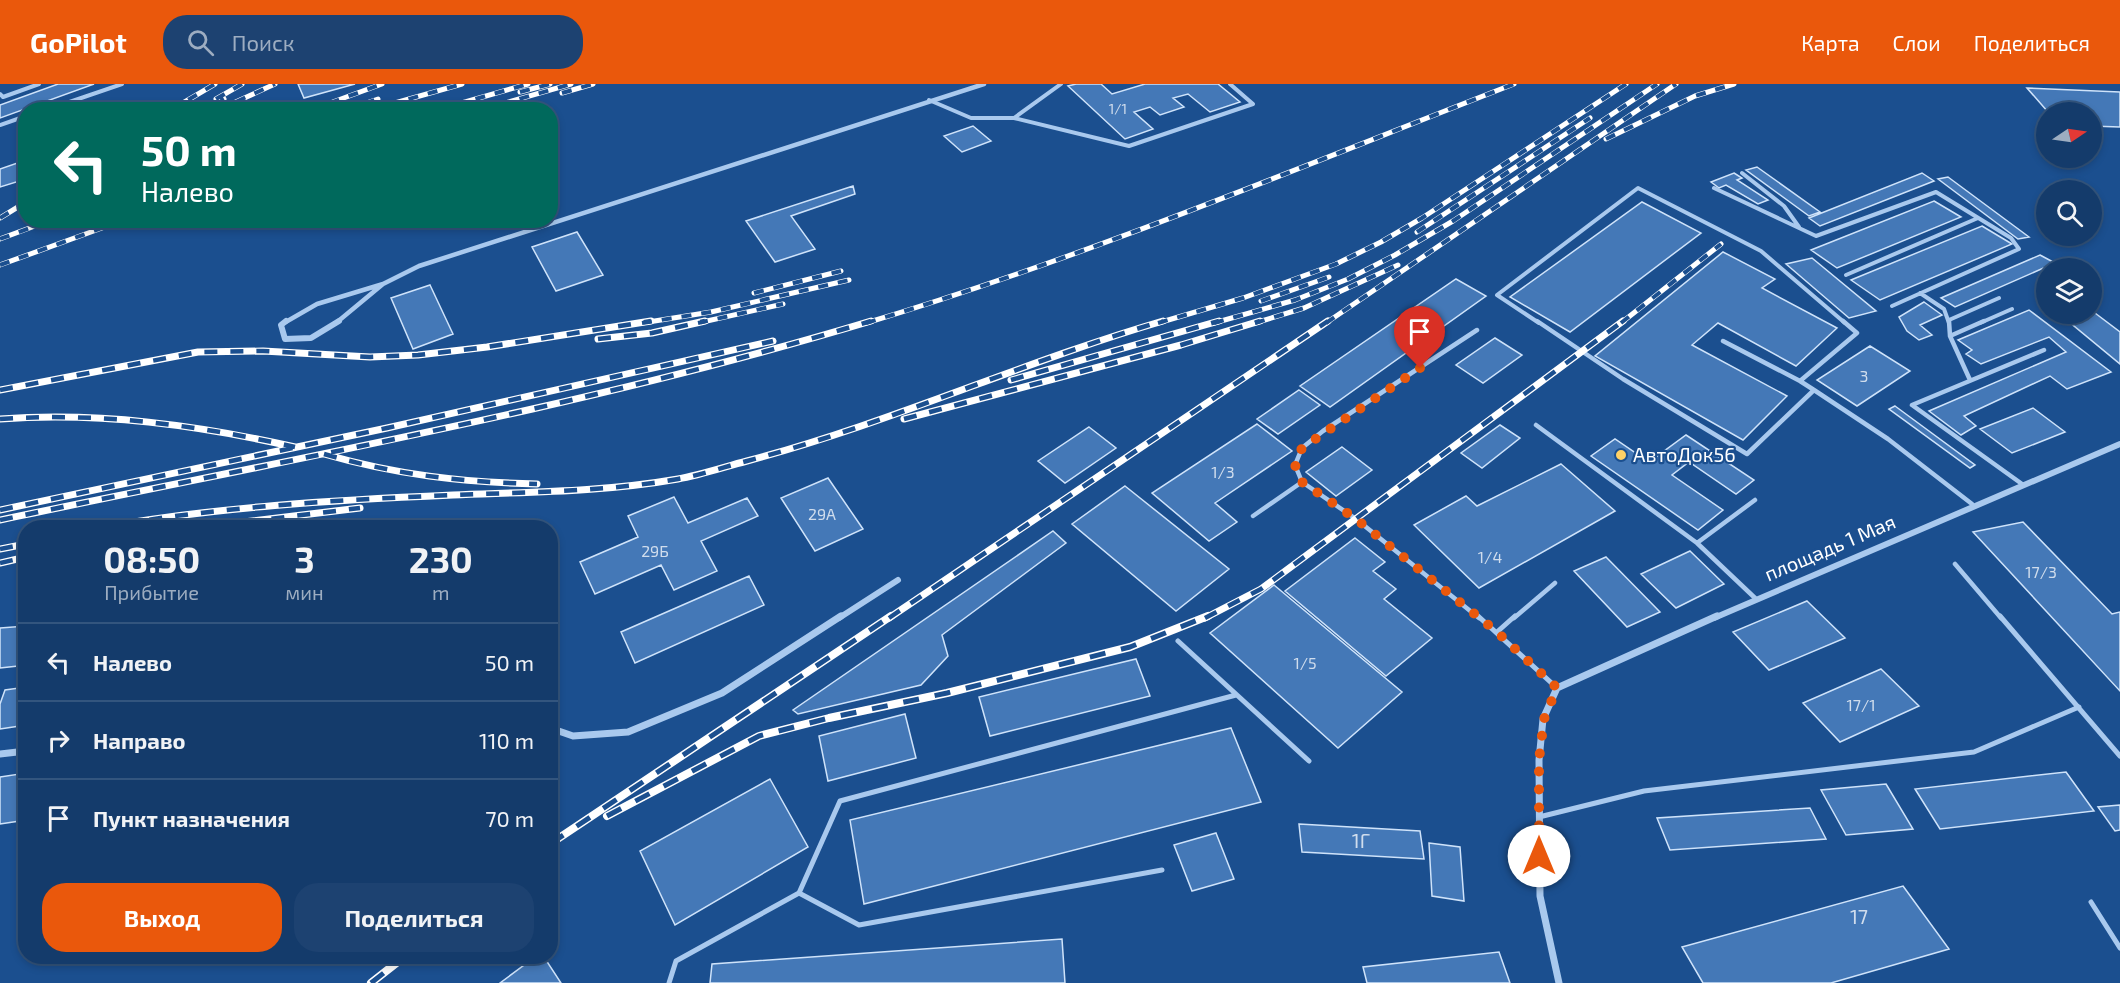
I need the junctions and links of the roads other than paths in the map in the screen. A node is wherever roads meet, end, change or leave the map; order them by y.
1 (39, 84) edge
2 (122, 84) edge
3 (984, 84) edge
4 (1061, 84) edge
5 (1230, 84) edge
6 (1, 96) edge
7 (929, 100) junction
8 (69, 102) edge
9 (1014, 118) junction
10 (18, 119) edge
11 (0, 125) edge
12 (1742, 173) dead end
13 (1714, 188) dead end
14 (1978, 218) junction
15 (558, 221) edge
16 (536, 228) edge
17 (1800, 229) junction
18 (1846, 275) dead end
19 (382, 284) junction
20 (1920, 293) junction
21 (2000, 298) dead end
22 (1892, 306) dead end
23 (2012, 309) dead end
24 (1949, 320) junction
25 (1477, 330) dead end
26 (1950, 336) junction
27 (1723, 341) dead end
28 (2044, 350) dead end
29 (1970, 380) junction
30 (1800, 381) junction
31 (1815, 389) junction
32 (1536, 425) dead end
33 (2120, 444) edge
34 (1302, 482) junction
35 (2022, 484) junction
36 (1755, 500) dead end
37 (1972, 504) junction
38 (1253, 516) dead end
39 (1697, 543) junction
40 (1955, 564) dead end
41 (898, 580) dead end
42 (1555, 583) dead end
43 (1755, 598) junction
44 (1497, 632) junction
45 (1178, 641) dead end
46 (1557, 688) junction
47 (1236, 695) junction
48 (2079, 707) junction
49 (558, 731) edge
50 (18, 752) edge
51 (0, 754) edge
52 (2120, 756) edge
53 (1309, 761) dead end
54 (1539, 817) junction
55 (1162, 870) dead end
56 (799, 893) junction
57 (2091, 902) dead end
58 (2120, 948) edge
59 (669, 983) edge
60 (1559, 983) edge

1 - 6 lane
2 - 8 lane
3 - 7 street
4 - 9 lane
5 - 9 lane
7 - 9 lane
7 - 15 street
10 - 11 lane
12 - 17 lane
13 - 17 lane
14 - 17 lane
14 - 18 lane
14 - 20 lane
16 - 19 street
19 - 19 street
20 - 22 lane
20 - 24 lane
21 - 24 lane
23 - 26 lane
24 - 26 lane
25 - 34 lane
26 - 29 lane
27 - 30 lane
28 - 29 lane
29 - 35 lane
30 - 31 lane
30 - 31 lane
31 - 37 lane
32 - 39 lane
33 - 35 street, площадь 1 Мая
34 - 38 lane
34 - 44 lane
35 - 37 street, площадь 1 Мая
36 - 39 lane
37 - 43 street, площадь 1 Мая
39 - 43 lane
40 - 48 lane
41 - 49 street
42 - 44 lane
43 - 46 street, площадь 1 Мая
44 - 46 lane
45 - 47 lane
46 - 54 street
47 - 53 lane
47 - 56 lane
48 - 52 lane
48 - 54 lane
50 - 51 street
54 - 60 street
55 - 56 lane
56 - 59 lane
57 - 58 lane

